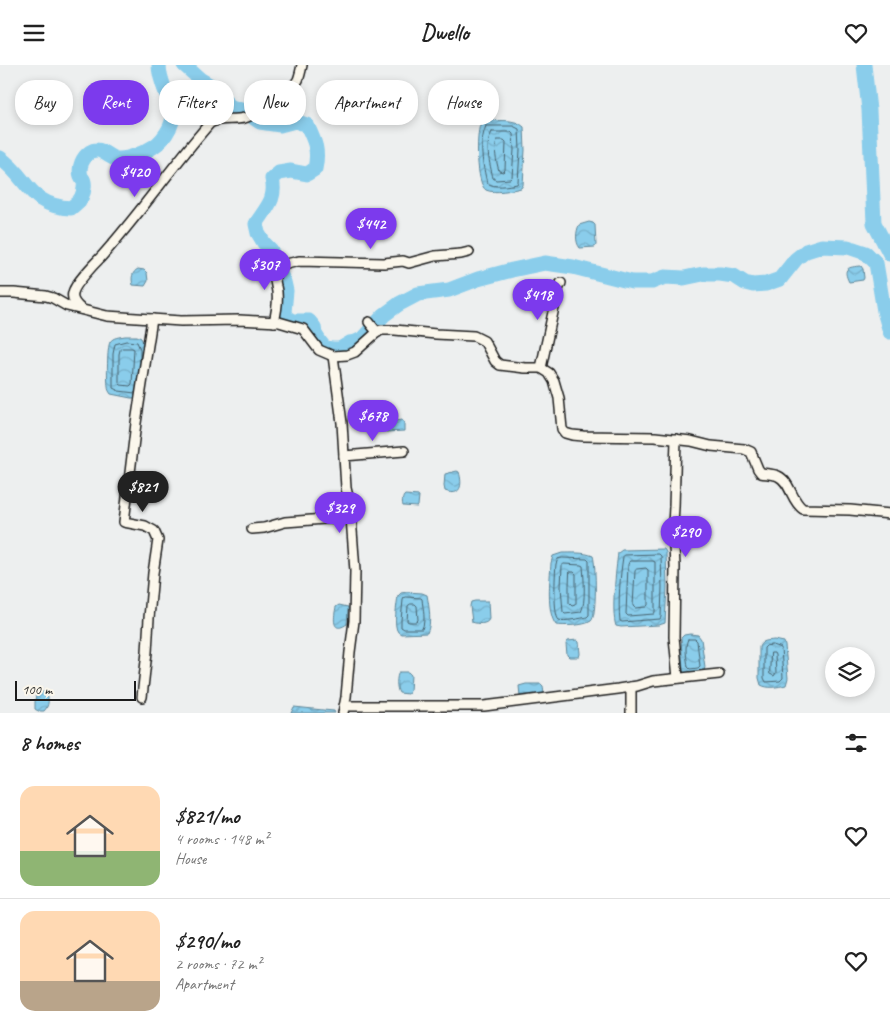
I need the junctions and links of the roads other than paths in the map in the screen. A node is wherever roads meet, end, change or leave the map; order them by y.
1 (302, 65) edge
2 (469, 253) dead end
3 (561, 283) dead end
4 (0, 293) edge
5 (81, 309) junction
6 (152, 319) junction
7 (274, 322) junction
8 (369, 322) dead end
9 (376, 331) junction
10 (333, 356) junction
11 (541, 368) junction
12 (676, 439) junction
13 (404, 451) dead end
14 (344, 456) junction
15 (890, 514) edge
16 (351, 517) junction
17 (252, 529) dead end
18 (719, 674) dead end
19 (678, 678) junction
20 (631, 687) junction
21 (142, 697) dead end
22 (343, 709) edge
23 (632, 713) edge

1 - 5 street
2 - 7 street
3 - 11 street
4 - 5 street
5 - 6 street
6 - 7 street
6 - 21 street
7 - 10 street
8 - 9 street
9 - 10 street
9 - 11 street
10 - 14 street
11 - 12 street
12 - 15 street
12 - 19 street
13 - 14 street
14 - 16 street
16 - 17 street
16 - 22 street
18 - 19 street
19 - 20 street
20 - 22 street
20 - 23 street

